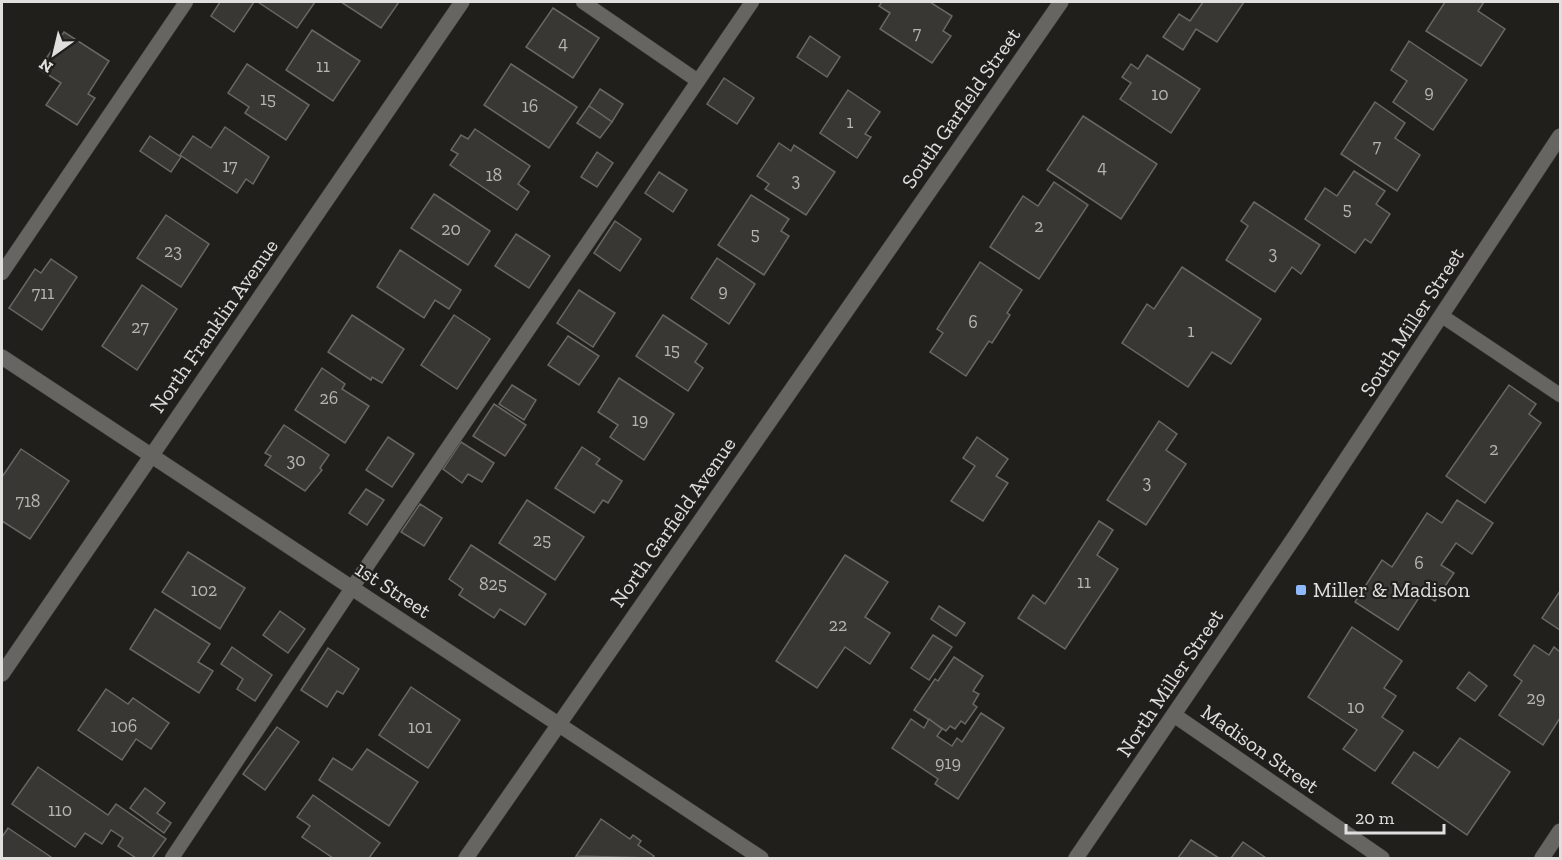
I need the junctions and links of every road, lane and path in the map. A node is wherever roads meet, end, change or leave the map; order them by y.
1 (186, 2) edge
2 (462, 2) edge
3 (583, 2) edge
4 (752, 2) edge
5 (1061, 2) edge
6 (698, 81) junction
7 (1560, 136) edge
8 (916, 210) joint
9 (2, 273) edge
10 (1442, 316) junction
11 (2, 357) edge
12 (1560, 395) edge
13 (151, 455) junction
14 (1298, 532) joint
15 (352, 588) junction
16 (2, 674) edge
17 (1174, 715) junction
18 (558, 723) junction
19 (1560, 831) edge
20 (172, 858) edge
21 (466, 858) edge
22 (761, 858) edge
23 (1076, 858) edge
24 (1382, 858) edge
25 (1542, 858) edge

1 - 9 lane
2 - 13 street, North Franklin Avenue
3 - 6 lane
4 - 6 lane
5 - 8 street, South Garfield Street
6 - 15 lane
7 - 10 street, South Miller Street
8 - 18 street, North Garfield Avenue
10 - 12 lane
10 - 14 street, South Miller Street
11 - 13 street, 1st Street
13 - 15 street, 1st Street
13 - 16 street, North Franklin Avenue
14 - 17 street, North Miller Street
15 - 18 street, 1st Street
15 - 20 lane
17 - 23 street, North Miller Street
17 - 24 street, Madison Street
18 - 21 street, North Garfield Avenue
18 - 22 street, 1st Street
19 - 25 street

